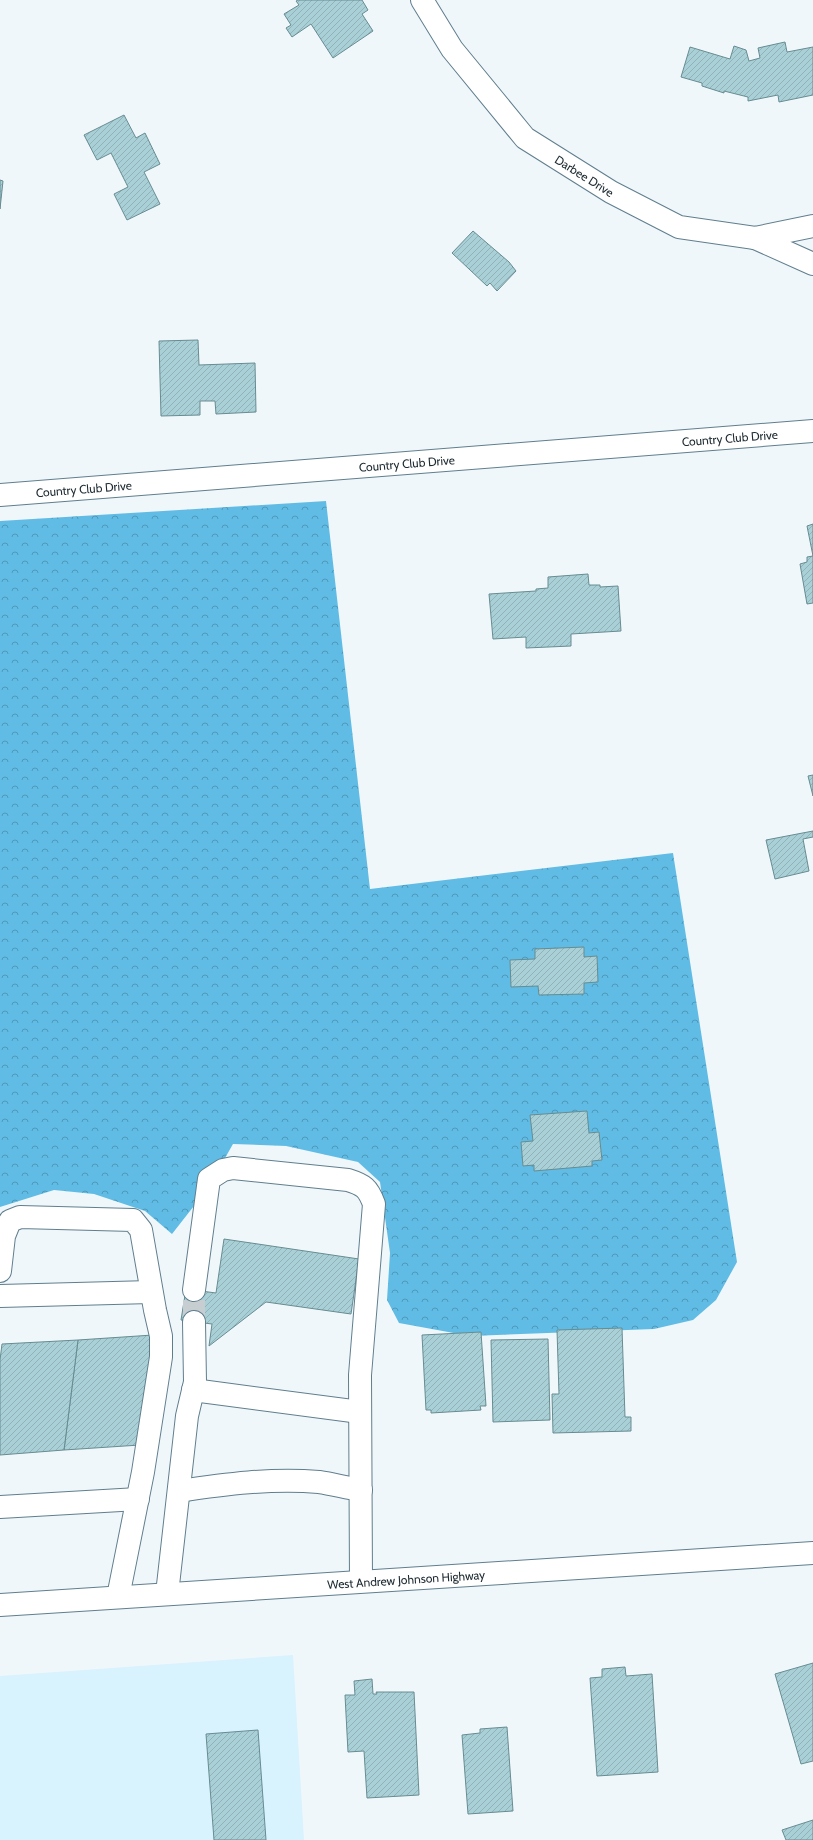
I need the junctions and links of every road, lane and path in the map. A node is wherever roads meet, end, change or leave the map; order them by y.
1 (422, 0) edge
2 (813, 226) edge
3 (755, 238) junction
4 (813, 264) edge
5 (813, 431) edge
6 (0, 495) edge
7 (0, 1271) edge
8 (194, 1290) tunnel mouth
9 (152, 1292) junction
10 (0, 1296) edge
11 (194, 1322) tunnel mouth
12 (193, 1390) junction
13 (360, 1412) junction
14 (361, 1490) junction
15 (179, 1491) junction
16 (138, 1499) junction
17 (0, 1507) edge
18 (813, 1552) edge
19 (362, 1581) junction
20 (167, 1594) junction
21 (118, 1597) junction
22 (0, 1605) edge

1 - 3 street, Darbee Drive
2 - 3 street, Darbee Drive
3 - 4 street
5 - 6 street, Country Club Drive
7 - 9 street
8 - 13 street
9 - 10 street
9 - 16 street
11 - 12 street
12 - 13 street
12 - 15 street
13 - 14 street
14 - 15 street
14 - 19 street
15 - 20 street
16 - 17 street
16 - 21 street
18 - 19 street, West Andrew Johnson Highway
19 - 20 street, West Andrew Johnson Highway
20 - 21 street, West Andrew Johnson Highway
21 - 22 street, West Andrew Johnson Highway

